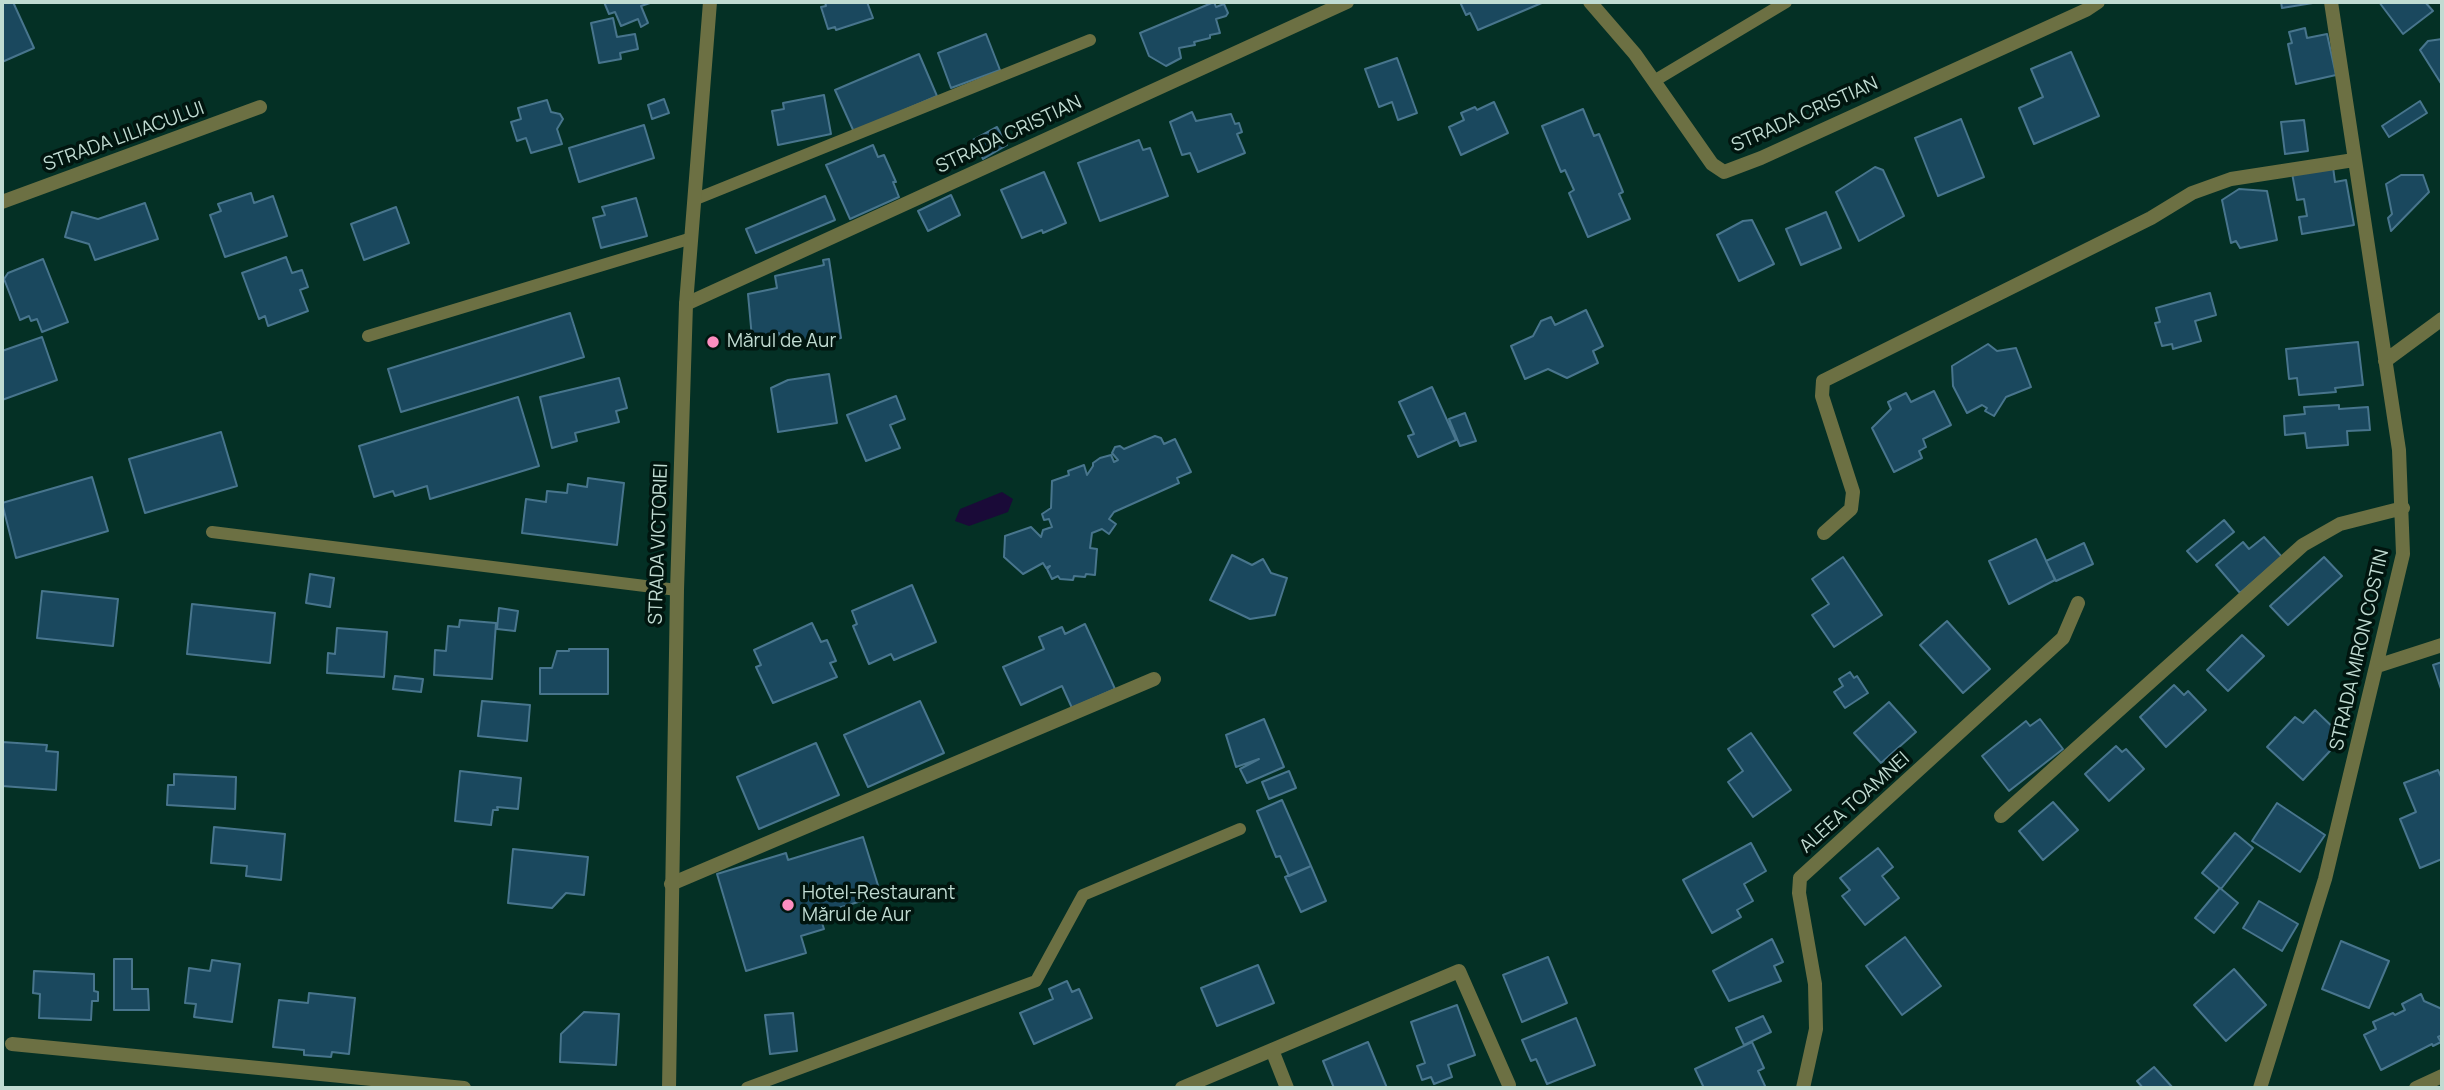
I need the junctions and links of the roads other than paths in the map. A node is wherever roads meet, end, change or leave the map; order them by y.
1 (710, 2) edge
2 (1347, 2) edge
3 (1590, 2) edge
4 (1787, 2) edge
5 (2098, 2) edge
6 (2331, 2) edge
7 (1090, 40) dead end
8 (1654, 81) junction
9 (260, 107) dead end
10 (2354, 160) junction
11 (696, 199) junction
12 (2, 202) edge
13 (692, 238) junction
14 (687, 304) junction
15 (2442, 319) edge
16 (368, 336) dead end
17 (2385, 361) junction
18 (2403, 508) junction
19 (212, 532) dead end
20 (1824, 533) dead end
21 (677, 590) junction
22 (2078, 603) dead end
23 (2442, 645) edge
24 (2377, 666) junction
25 (1154, 679) dead end
26 (2001, 816) dead end
27 (1240, 829) dead end
28 (671, 884) junction
29 (12, 1044) dead end
30 (1272, 1050) junction
31 (2442, 1076) edge
32 (1509, 1085) dead end
33 (464, 1088) edge
34 (668, 1088) edge
35 (747, 1088) edge
36 (1182, 1088) edge
37 (1287, 1088) edge
38 (1803, 1088) edge
39 (2260, 1088) edge
40 (2416, 1088) edge

1 - 11 street, STRADA VICTORIEI
2 - 14 street, STRADA CRISTIAN
3 - 8 street, STRADA CRISTIAN
4 - 8 lane
5 - 8 street, STRADA CRISTIAN
6 - 10 street, STRADA MIRON COSTIN
7 - 11 lane
9 - 12 street, STRADA LILIACULUI
10 - 17 street, STRADA MIRON COSTIN
10 - 20 street
11 - 13 street, STRADA VICTORIEI
13 - 14 street, STRADA VICTORIEI
13 - 16 lane
14 - 21 street, STRADA VICTORIEI
15 - 17 street
17 - 18 street, STRADA MIRON COSTIN
18 - 24 street, STRADA MIRON COSTIN
18 - 26 street
19 - 21 lane
21 - 28 street, STRADA VICTORIEI
22 - 38 street, ALEEA TOAMNEI
23 - 24 street
24 - 39 street, STRADA MIRON COSTIN
25 - 28 street
27 - 35 lane
28 - 34 street, STRADA VICTORIEI
29 - 33 street
30 - 32 street
30 - 36 street
30 - 37 street
31 - 40 street

